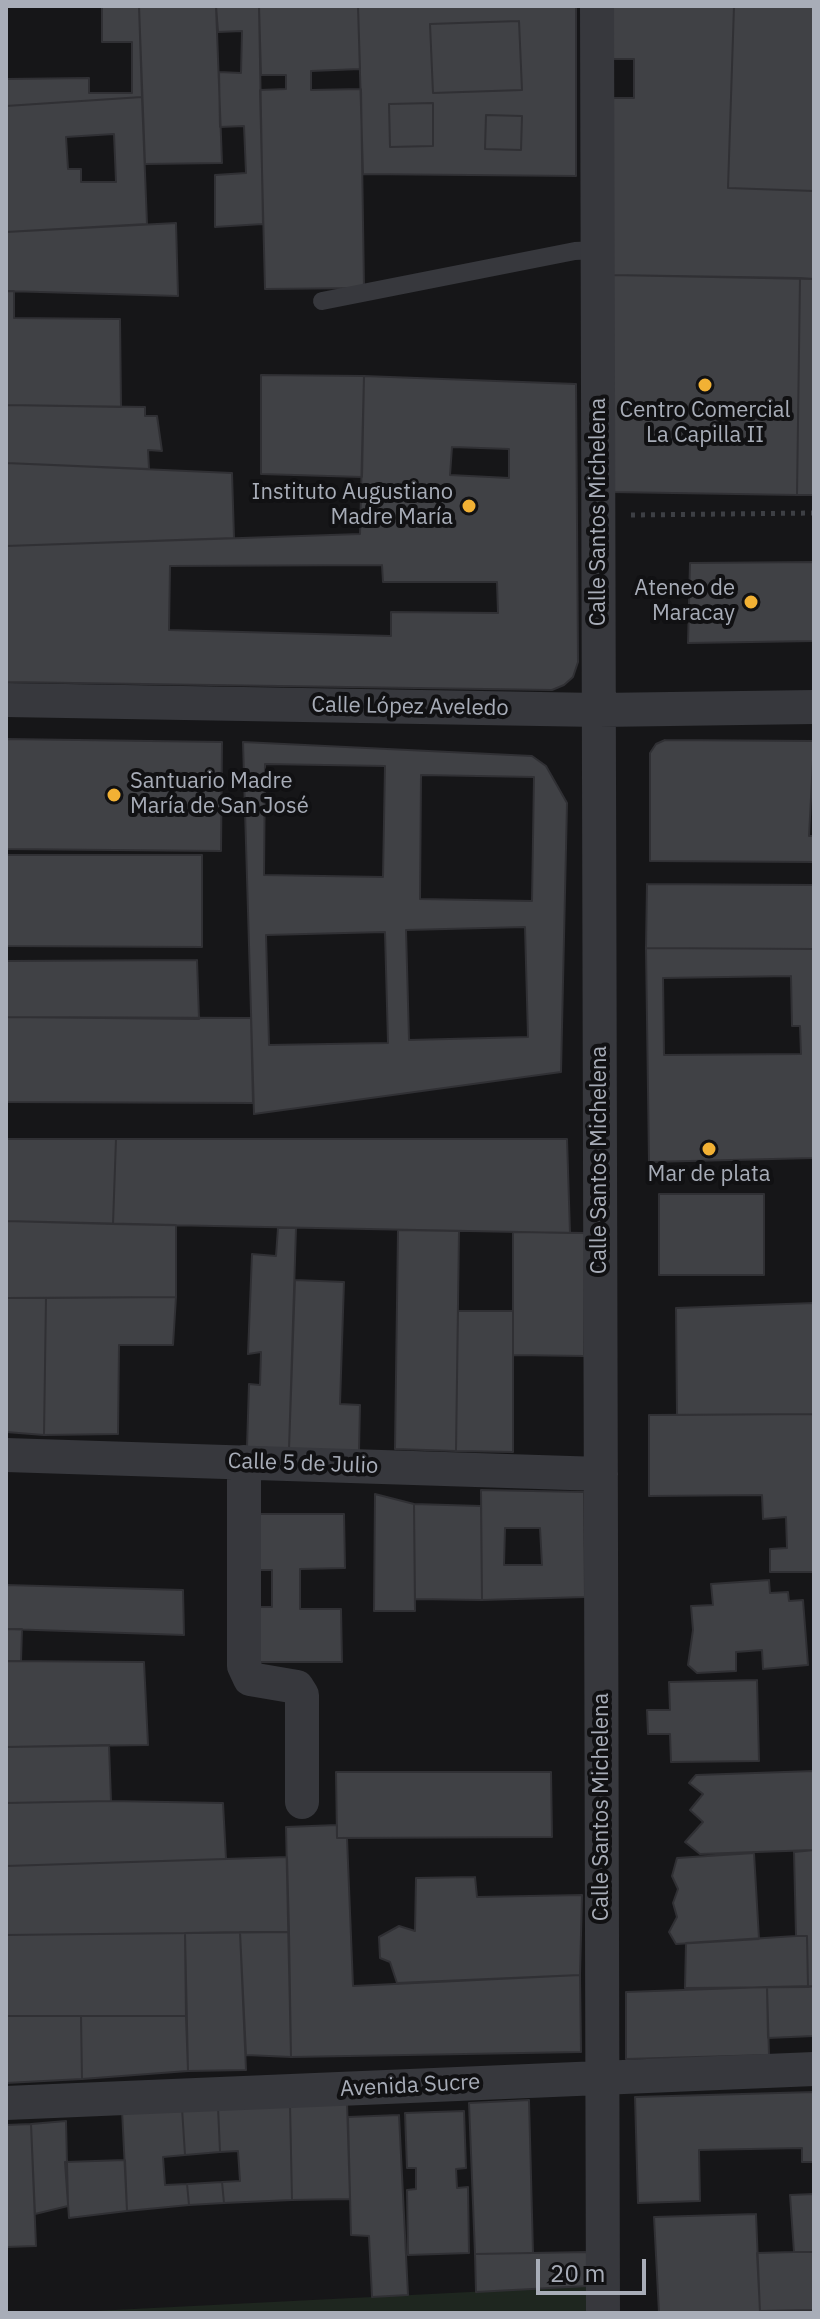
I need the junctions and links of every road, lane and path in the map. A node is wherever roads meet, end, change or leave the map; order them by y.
1 (597, 6) edge
2 (598, 250) junction
3 (322, 301) dead end
4 (814, 513) edge
5 (599, 515) junction
6 (6, 700) edge
7 (814, 707) edge
8 (599, 710) junction
9 (6, 1455) edge
10 (244, 1462) junction
11 (601, 1474) junction
12 (302, 1802) dead end
13 (814, 2069) edge
14 (602, 2077) junction
15 (6, 2103) edge
16 (603, 2313) edge

1 - 2 street, Calle Santos Michelena
2 - 3 lane
2 - 5 street, Calle Santos Michelena
4 - 5 path
5 - 8 street, Calle Santos Michelena
6 - 8 street, Calle López Aveledo
7 - 8 street, Calle López Aveledo
8 - 11 street, Calle Santos Michelena
9 - 10 street, Calle 5 de Julio
10 - 11 street, Calle 5 de Julio
10 - 12 street
11 - 14 street, Calle Santos Michelena
13 - 14 street, Avenida Sucre
14 - 15 street, Avenida Sucre
14 - 16 street, Calle Santos Michelena

